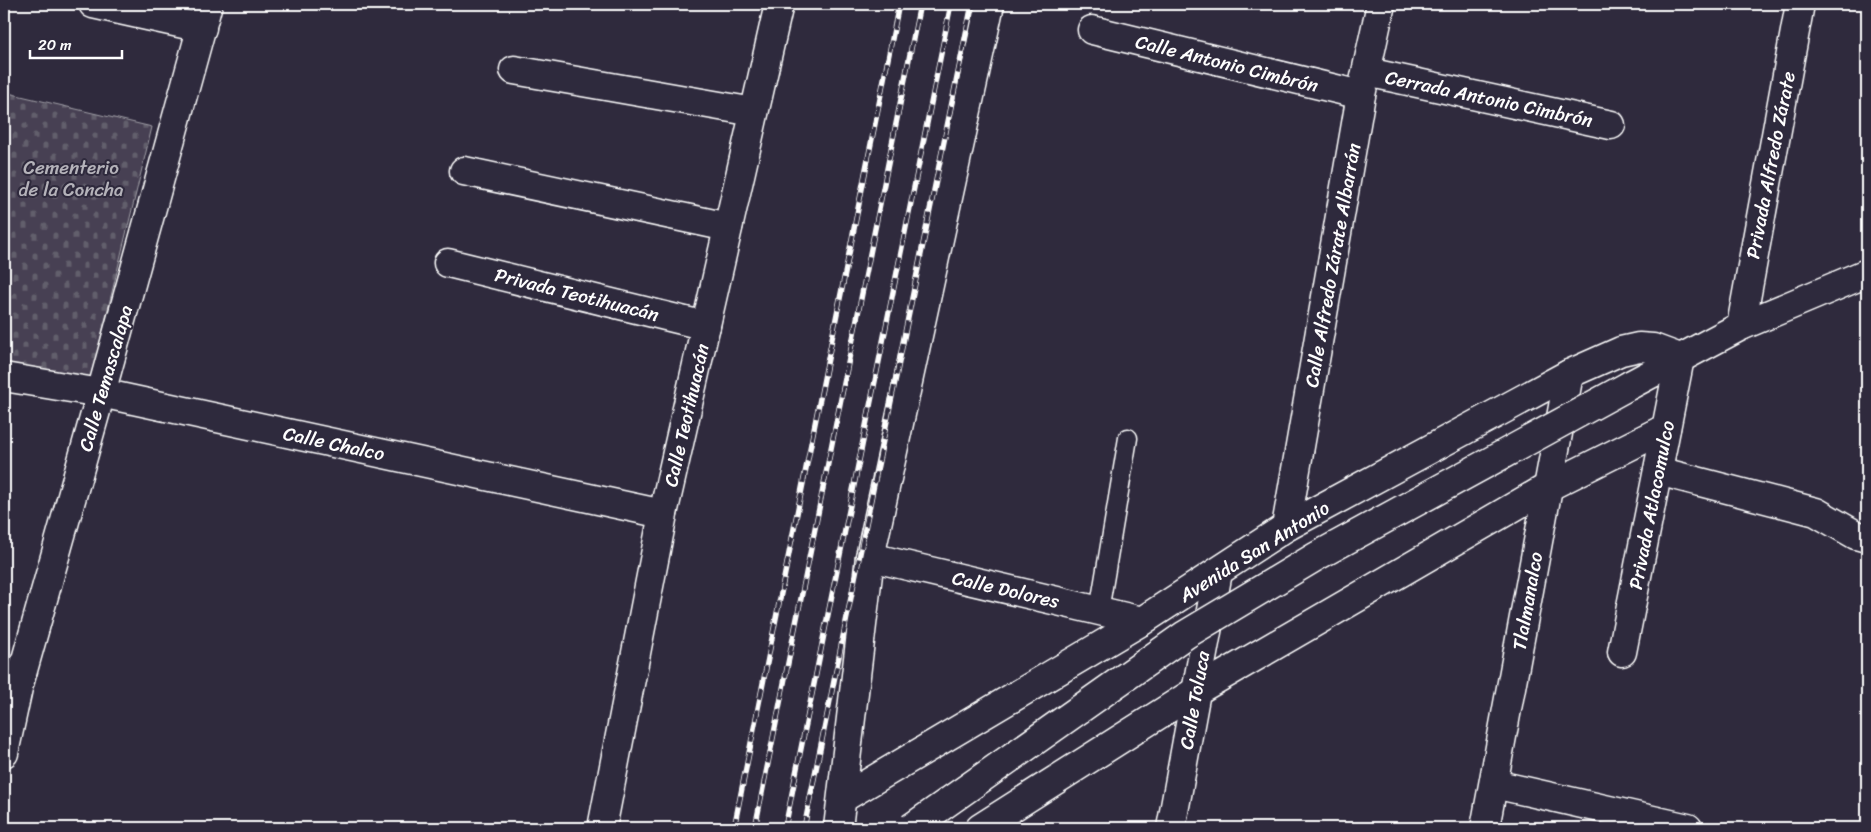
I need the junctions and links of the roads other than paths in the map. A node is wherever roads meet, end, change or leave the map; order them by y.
1 (93, 4) edge
2 (778, 4) edge
3 (990, 4) edge
4 (1381, 4) edge
5 (1800, 4) edge
6 (205, 16) edge
7 (1092, 30) dead end
8 (514, 70) dead end
9 (1364, 83) junction
10 (754, 112) junction
11 (1611, 125) dead end
12 (464, 171) dead end
13 (728, 227) junction
14 (448, 263) dead end
15 (1867, 273) edge
16 (706, 326) junction
17 (1741, 326) junction
18 (1680, 358) junction
19 (1569, 374) junction
20 (4, 377) edge
21 (101, 393) junction
22 (1666, 428) junction
23 (1128, 438) dead end
24 (1658, 471) junction
25 (1548, 487) junction
26 (663, 514) junction
27 (1286, 527) junction
28 (1867, 538) edge
29 (870, 557) junction
30 (1218, 572) junction
31 (1099, 611) junction
32 (1142, 621) junction
33 (1622, 652) dead end
34 (11, 687) edge
35 (1196, 691) junction
36 (4, 753) edge
37 (1494, 784) junction
38 (843, 798) junction
39 (602, 828) edge
40 (838, 828) edge
41 (911, 828) edge
42 (980, 828) edge
43 (1171, 828) edge
44 (1485, 828) edge
45 (1688, 828) edge

1 - 6 street
2 - 10 street, Calle Teotihuacán
3 - 29 street
4 - 9 street, Calle Alfredo Zárate Albarrán
5 - 17 street, Privada Alfredo Zárate
6 - 21 street, Calle Temascalapa
7 - 9 street, Calle Antonio Cimbrón
8 - 10 street
9 - 11 street, Cerrada Antonio Cimbrón
9 - 27 street, Calle Alfredo Zárate Albarrán
10 - 13 street, Calle Teotihuacán
12 - 13 street
13 - 16 street, Calle Teotihuacán
14 - 16 street, Privada Teotihuacán
15 - 17 street, Avenida San Antonio
16 - 26 street, Calle Teotihuacán
17 - 18 street, Avenida San Antonio
18 - 19 street, Avenida San Antonio
18 - 22 street, Privada Atlacomulco
18 - 41 street, Avenida San Antonio, bridge
19 - 25 street, Tlalmanalco
19 - 27 street, Avenida San Antonio
20 - 21 street, Calle Chalco
21 - 26 street, Calle Chalco
21 - 34 street, Calle Temascalapa
22 - 24 street, Privada Atlacomulco
22 - 25 street
23 - 31 lane
24 - 28 street
24 - 33 street, Privada Atlacomulco
25 - 35 street
25 - 37 street, Tlalmanalco
26 - 39 street, Calle Teotihuacán
27 - 30 street, Avenida San Antonio
29 - 31 street, Calle Dolores
29 - 38 street
30 - 32 street, Avenida San Antonio
30 - 35 street, Calle Toluca
31 - 32 street, Calle Dolores
32 - 38 street, Avenida San Antonio
34 - 36 street, Calle Temascalapa
35 - 42 street
35 - 43 street, Calle Toluca
37 - 44 street, Tlalmanalco
37 - 45 street
38 - 40 street

